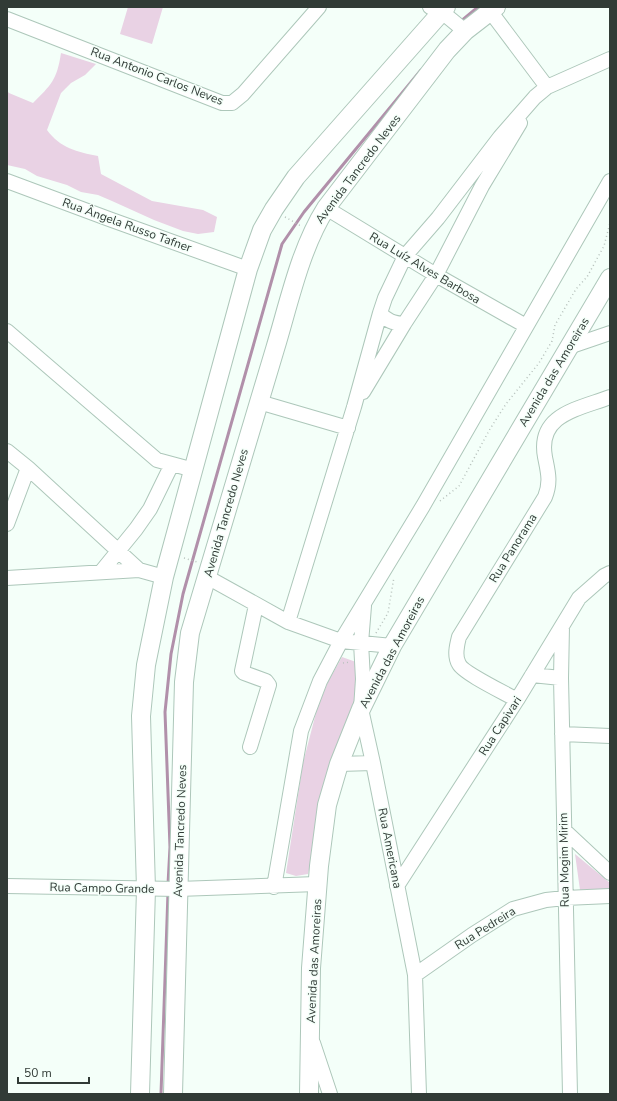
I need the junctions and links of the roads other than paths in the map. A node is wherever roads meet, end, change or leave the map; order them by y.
1 (319, 7) edge
2 (493, 9) edge
3 (441, 11) edge
4 (7, 19) edge
5 (463, 29) junction
6 (610, 59) edge
7 (547, 87) junction
8 (536, 97) junction
9 (7, 181) edge
10 (610, 181) edge
11 (326, 208) junction
12 (438, 218) junction
13 (458, 230) junction
14 (405, 256) junction
15 (248, 269) junction
16 (436, 275) junction
17 (610, 280) edge
18 (380, 312) junction
19 (404, 324) junction
20 (526, 326) junction
21 (7, 331) edge
22 (610, 333) edge
23 (569, 347) junction
24 (610, 397) edge
25 (258, 402) junction
26 (354, 407) junction
27 (348, 428) junction
28 (7, 451) edge
29 (172, 464) junction
30 (28, 468) junction
31 (194, 470) junction
32 (7, 524) edge
33 (119, 551) junction
34 (139, 570) junction
35 (205, 570) junction
36 (101, 572) junction
37 (610, 573) edge
38 (164, 576) junction
39 (7, 578) edge
40 (364, 603) junction
41 (256, 605) junction
42 (288, 622) junction
43 (562, 626) junction
44 (341, 641) junction
45 (361, 643) junction
46 (392, 646) junction
47 (532, 674) junction
48 (561, 678) junction
49 (517, 700) junction
50 (361, 710) junction
51 (562, 734) junction
52 (610, 736) edge
53 (250, 747) dead end
54 (373, 763) junction
55 (339, 764) junction
56 (564, 830) junction
57 (610, 873) edge
58 (317, 884) junction
59 (7, 886) edge
60 (274, 886) junction
61 (397, 886) junction
62 (150, 889) junction
63 (176, 889) junction
64 (610, 896) edge
65 (565, 898) junction
66 (415, 975) junction
67 (311, 1038) junction
68 (140, 1094) edge
69 (173, 1094) edge
70 (309, 1094) edge
71 (330, 1094) edge
72 (419, 1094) edge
73 (570, 1094) edge

1 - 4 street, Rua Antonio Carlos Neves
2 - 5 main road, Avenida Tancredo Neves
2 - 7 street
3 - 5 street
3 - 15 main road
5 - 11 main road, Avenida Tancredo Neves
6 - 7 street
7 - 8 street
8 - 12 street
8 - 13 street
9 - 15 street, Rua Ângela Russo Tafner
10 - 20 street
11 - 14 street, Rua Luíz Alves Barbosa
11 - 25 main road, Avenida Tancredo Neves
12 - 13 street
12 - 14 street
13 - 16 street
14 - 16 street, Rua Luíz Alves Barbosa
14 - 18 street
15 - 31 main road
16 - 19 street
16 - 20 street, Rua Luíz Alves Barbosa
17 - 23 main road, Avenida das Amoreiras
18 - 19 street
18 - 26 street
19 - 26 street
20 - 40 street
21 - 29 street
22 - 23 street
23 - 46 main road, Avenida das Amoreiras
24 - 49 street, Rua Panorama
25 - 27 street
25 - 35 main road, Avenida Tancredo Neves
26 - 27 street
27 - 42 street
28 - 30 street
29 - 31 street
29 - 33 street
30 - 32 street
30 - 33 street
31 - 38 main road
33 - 34 street
33 - 36 street
34 - 36 street
34 - 38 street
35 - 41 street
35 - 63 main road, Avenida Tancredo Neves
36 - 39 street
37 - 43 street, Rua Capivari
38 - 62 main road
40 - 44 street
40 - 45 street, Rua Americana
41 - 42 street
41 - 53 street
42 - 44 street
43 - 47 street, Rua Capivari
43 - 48 street, Rua Mogim Mirim
44 - 45 street
44 - 60 street
45 - 46 street
45 - 50 street, Rua Americana
46 - 50 main road, Avenida das Amoreiras
47 - 48 street
47 - 49 street, Rua Capivari
48 - 51 street, Rua Mogim Mirim
49 - 61 street, Rua Capivari
50 - 54 street, Rua Americana
50 - 55 main road, Avenida das Amoreiras
51 - 52 street
51 - 56 street, Rua Mogim Mirim
54 - 55 street
54 - 61 street, Rua Americana
55 - 58 main road, Avenida das Amoreiras
56 - 57 street
56 - 65 street, Rua Mogim Mirim
58 - 60 street, Rua Campo Grande
58 - 67 main road, Avenida das Amoreiras
59 - 62 street, Rua Campo Grande
60 - 63 street, Rua Campo Grande
61 - 66 street, Rua Americana
62 - 63 street, Rua Campo Grande
62 - 68 main road
63 - 69 main road, Avenida Tancredo Neves
64 - 65 street, Rua Pedreira
65 - 66 street, Rua Pedreira
65 - 73 street, Rua Mogim Mirim
66 - 72 street, Rua Americana
67 - 70 main road, Avenida das Amoreiras
67 - 71 street

